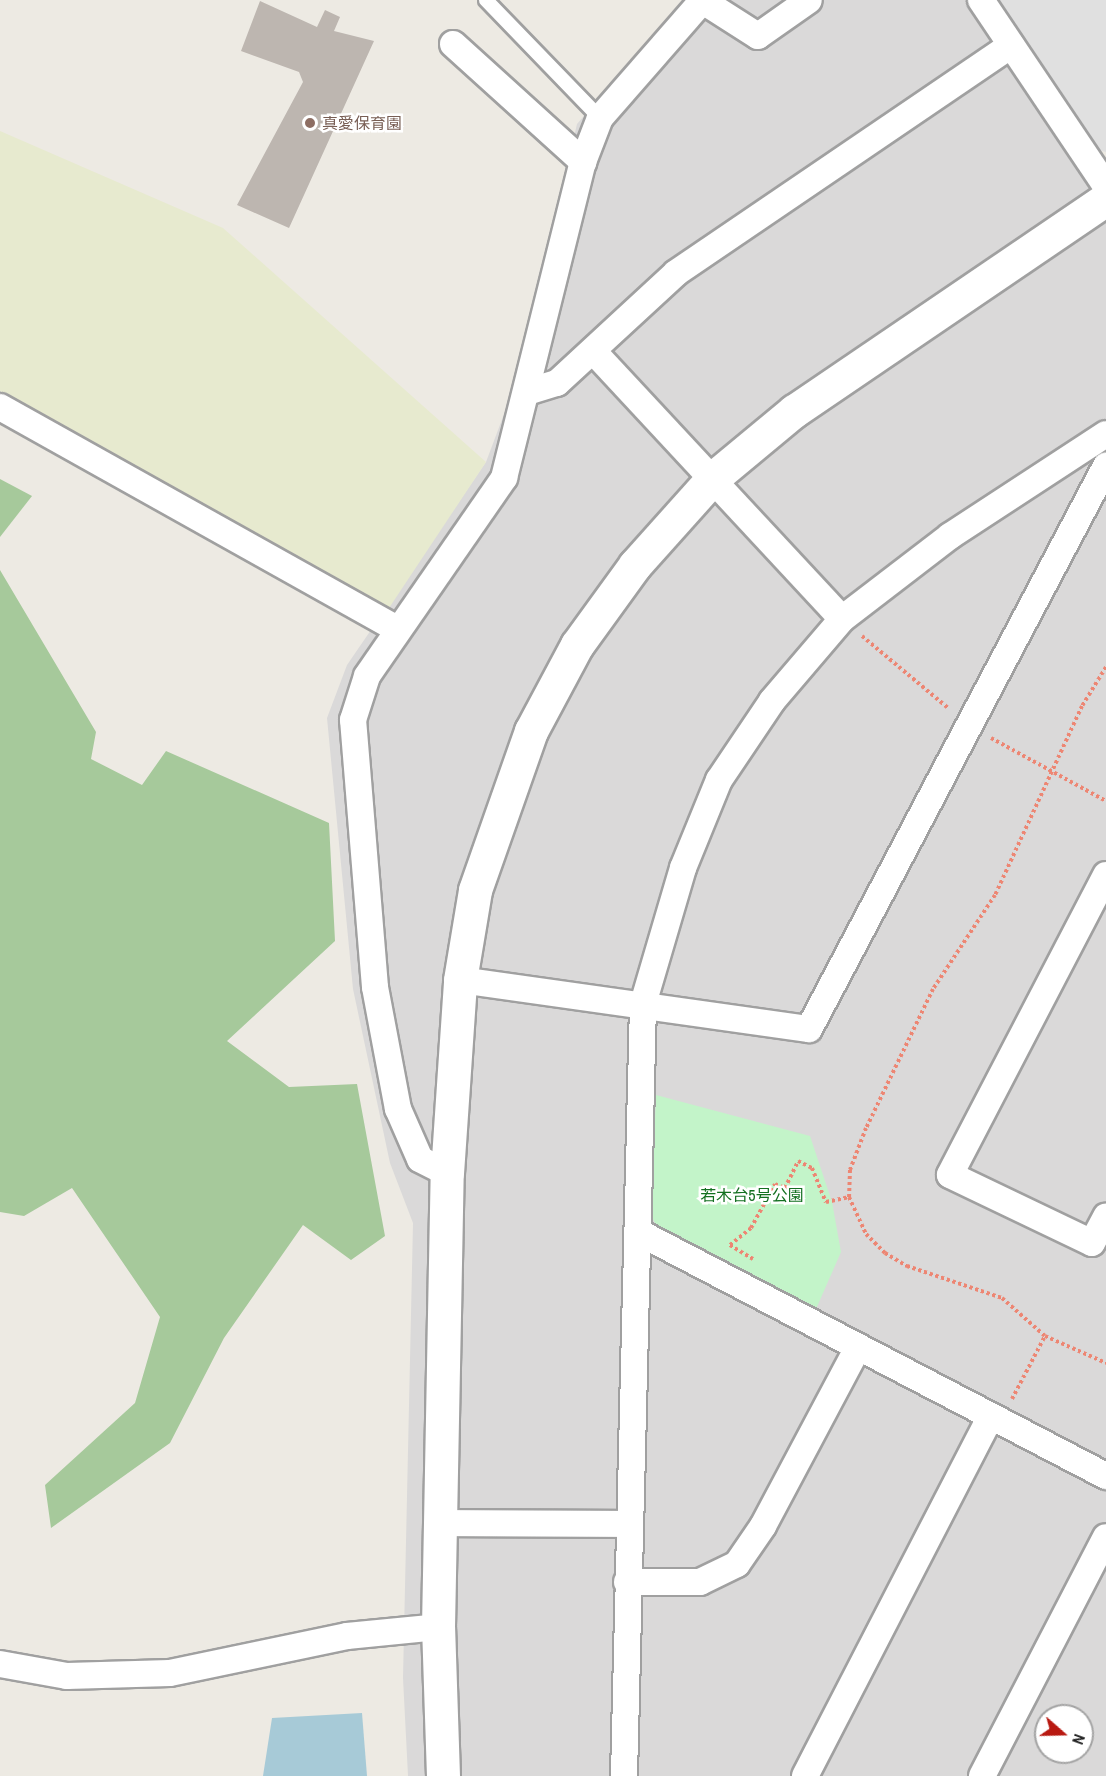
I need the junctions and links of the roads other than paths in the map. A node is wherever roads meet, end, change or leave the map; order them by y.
1 (486, 0) edge
2 (703, 0) edge
3 (809, 0) edge
4 (981, 0) edge
5 (453, 45) dead end
6 (1011, 45) junction
7 (600, 118) junction
8 (583, 162) junction
9 (1106, 186) edge
10 (1106, 199) edge
11 (594, 352) junction
12 (530, 391) junction
13 (0, 407) edge
14 (1106, 434) edge
15 (1106, 466) edge
16 (712, 479) junction
17 (842, 619) junction
18 (398, 629) junction
19 (1106, 875) edge
20 (459, 980) junction
21 (643, 1004) junction
22 (447, 1173) junction
23 (1106, 1217) edge
24 (638, 1232) junction
25 (858, 1347) junction
26 (996, 1418) junction
27 (1106, 1476) edge
28 (441, 1523) junction
29 (627, 1524) junction
30 (1106, 1537) edge
31 (627, 1582) junction
32 (438, 1627) junction
33 (0, 1664) edge
34 (443, 1776) edge
35 (624, 1776) edge
36 (805, 1776) edge
37 (982, 1776) edge

1 - 7 lane
2 - 3 street
2 - 7 street
4 - 6 street
5 - 8 street
6 - 9 street
6 - 11 street
7 - 8 street
8 - 12 street
10 - 16 street
11 - 12 street
11 - 16 street
12 - 18 street
13 - 18 street
14 - 17 street
15 - 21 street
16 - 17 street
16 - 20 street
17 - 21 street
18 - 22 street
19 - 23 street
20 - 21 street
20 - 22 street
21 - 24 street
22 - 28 street
24 - 25 street
24 - 29 street
25 - 26 street
25 - 31 street
26 - 27 street
26 - 36 street
28 - 29 street
28 - 32 street
29 - 31 street
30 - 37 street
31 - 35 street
32 - 33 street
32 - 34 street

